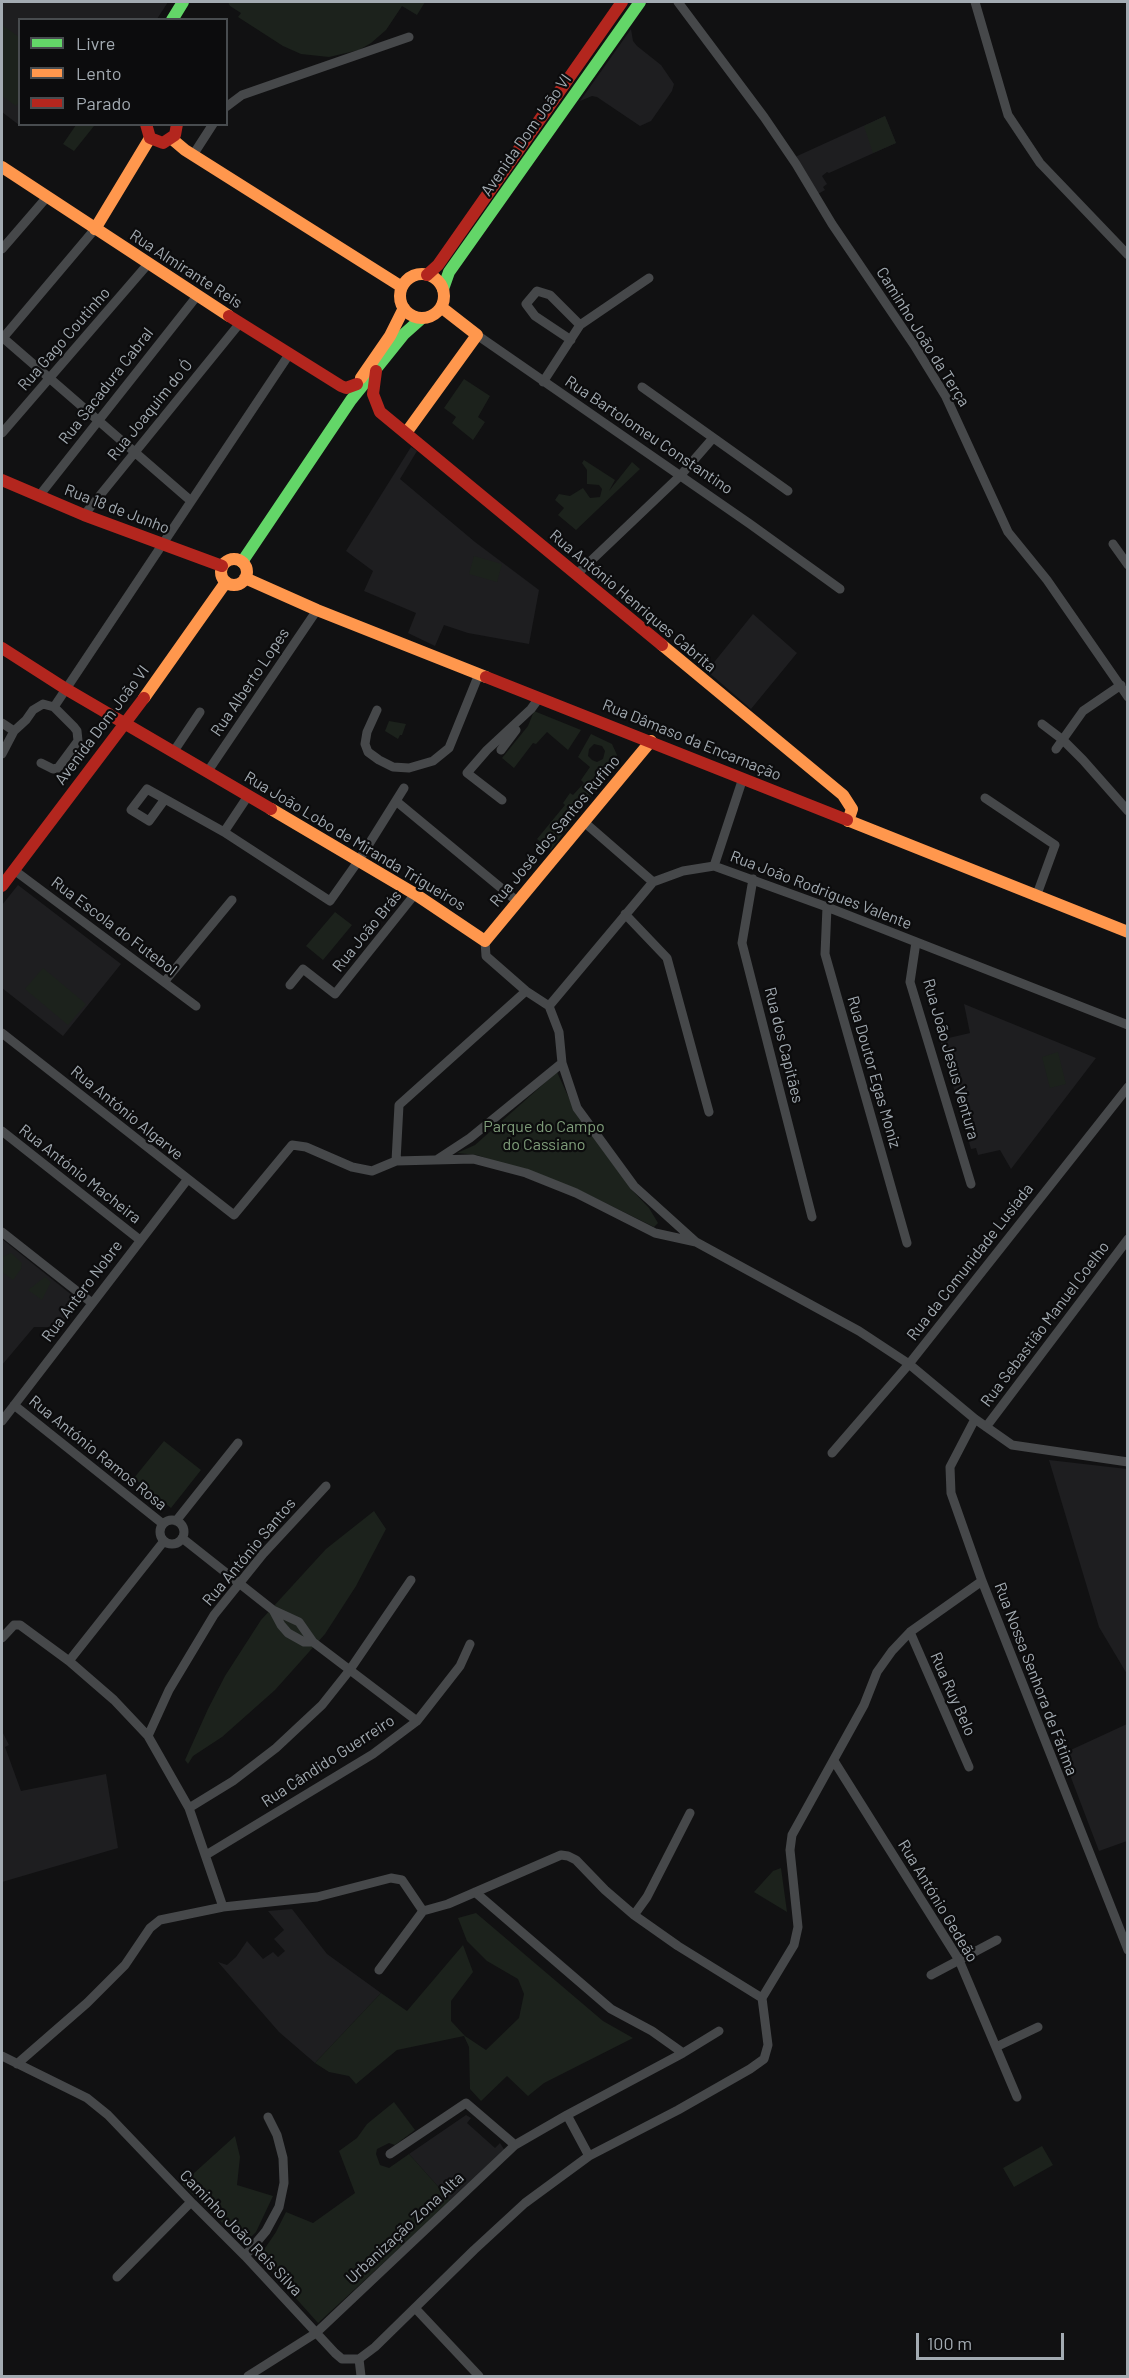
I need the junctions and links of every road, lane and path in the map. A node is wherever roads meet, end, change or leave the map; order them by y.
1 (183, 2) edge
2 (622, 2) edge
3 (640, 2) edge
4 (678, 2) edge
5 (975, 2) edge
6 (173, 18) edge
7 (409, 37) dead end
8 (228, 105) edge
9 (147, 126) edge
10 (177, 126) edge
11 (212, 126) edge
12 (150, 138) junction
13 (172, 139) junction
14 (193, 155) junction
15 (2, 167) edge
16 (47, 197) junction
17 (95, 229) junction
18 (2, 249) edge
19 (1128, 255) edge
20 (148, 264) junction
21 (427, 275) junction
22 (649, 278) dead end
23 (402, 287) junction
24 (443, 289) junction
25 (197, 296) junction
26 (441, 307) junction
27 (404, 308) junction
28 (422, 318) junction
29 (240, 323) junction
30 (580, 326) junction
31 (477, 335) junction
32 (2, 338) edge
33 (571, 340) junction
34 (290, 353) junction
35 (376, 371) junction
36 (50, 378) junction
37 (543, 382) junction
38 (357, 384) junction
39 (642, 387) dead end
40 (351, 400) junction
41 (98, 421) junction
42 (406, 432) junction
43 (2, 433) edge
44 (713, 438) junction
45 (135, 452) junction
46 (680, 476) junction
47 (2, 480) edge
48 (788, 491) dead end
49 (39, 496) junction
50 (191, 501) junction
51 (84, 515) junction
52 (1113, 544) dead end
53 (162, 545) junction
54 (242, 561) junction
55 (1128, 565) edge
56 (222, 566) junction
57 (576, 575) junction
58 (245, 579) junction
59 (226, 582) junction
60 (840, 589) dead end
61 (317, 610) junction
62 (2, 648) edge
63 (479, 674) junction
64 (1121, 685) junction
65 (66, 689) junction
66 (1128, 697) edge
67 (539, 698) junction
68 (54, 706) junction
69 (377, 710) dead end
70 (200, 712) dead end
71 (520, 719) junction
72 (2, 723) edge
73 (125, 724) junction
74 (1042, 724) dead end
75 (14, 731) junction
76 (1063, 740) junction
77 (651, 741) junction
78 (1056, 749) dead end
79 (501, 750) dead end
80 (174, 751) junction
81 (2, 754) edge
82 (41, 763) dead end
83 (208, 771) junction
84 (743, 778) junction
85 (404, 788) dead end
86 (248, 796) junction
87 (985, 798) dead end
88 (165, 799) dead end
89 (502, 800) dead end
90 (396, 801) junction
91 (1128, 811) edge
92 (848, 821) junction
93 (584, 822) junction
94 (224, 832) junction
95 (359, 860) junction
96 (714, 866) junction
97 (14, 870) junction
98 (753, 879) junction
99 (653, 882) junction
100 (2, 886) edge
101 (415, 894) junction
102 (1036, 897) junction
103 (232, 900) dead end
104 (518, 902) junction
105 (827, 907) junction
106 (625, 914) junction
107 (1128, 932) edge
108 (485, 941) junction
109 (916, 942) junction
110 (165, 981) junction
111 (290, 985) dead end
112 (526, 991) junction
113 (196, 1006) dead end
114 (549, 1006) junction
115 (1128, 1025) edge
116 (2, 1033) edge
117 (562, 1062) junction
118 (1128, 1087) edge
119 (709, 1112) dead end
120 (2, 1131) edge
121 (438, 1159) junction
122 (396, 1161) junction
123 (187, 1180) junction
124 (971, 1184) dead end
125 (812, 1217) dead end
126 (2, 1232) edge
127 (140, 1240) junction
128 (1127, 1241) edge
129 (696, 1242) junction
130 (907, 1243) dead end
131 (92, 1303) junction
132 (909, 1364) junction
133 (14, 1405) junction
134 (975, 1419) junction
135 (2, 1421) edge
136 (986, 1427) junction
137 (238, 1443) dead end
138 (832, 1452) dead end
139 (1128, 1462) edge
140 (326, 1485) dead end
141 (176, 1521) junction
142 (163, 1524) junction
143 (182, 1538) junction
144 (164, 1541) junction
145 (411, 1580) dead end
146 (982, 1581) junction
147 (239, 1582) junction
148 (273, 1610) junction
149 (910, 1632) junction
150 (2, 1638) edge
151 (313, 1642) junction
152 (470, 1644) dead end
153 (69, 1662) junction
154 (349, 1671) junction
155 (417, 1721) junction
156 (148, 1736) junction
157 (834, 1761) junction
158 (969, 1767) dead end
159 (189, 1808) junction
160 (690, 1813) dead end
161 (206, 1855) junction
162 (475, 1892) junction
163 (223, 1907) junction
164 (423, 1911) junction
165 (634, 1914) junction
166 (997, 1940) dead end
167 (1128, 1950) edge
168 (959, 1960) junction
169 (379, 1970) dead end
170 (931, 1975) dead end
171 (762, 1998) junction
172 (1038, 2027) dead end
173 (718, 2031) dead end
174 (996, 2047) junction
175 (683, 2053) junction
176 (2, 2056) edge
177 (17, 2064) junction
178 (1017, 2097) dead end
179 (567, 2115) junction
180 (268, 2117) dead end
181 (515, 2145) junction
182 (390, 2154) dead end
183 (590, 2156) junction
184 (191, 2202) junction
185 (245, 2256) junction
186 (117, 2277) dead end
187 (415, 2308) junction
188 (316, 2333) junction
189 (359, 2359) junction
190 (248, 2376) edge
191 (361, 2376) edge
192 (479, 2376) edge

1 - 6 main road
2 - 21 main road, Avenida Dom João VI
3 - 24 main road, Avenida Dom João VI
4 - 64 street, Caminho João da Terça
5 - 19 street
7 - 8 street
9 - 12 main road
10 - 13 main road
11 - 14 street
12 - 13 main road
12 - 17 main road
13 - 14 main road
14 - 23 main road
15 - 16 main road, Rua Almirante Reis
16 - 17 main road, Rua Almirante Reis
16 - 18 street
17 - 20 main road, Rua Almirante Reis
17 - 32 street
20 - 25 main road, Rua Almirante Reis
20 - 36 street, Rua Gago Coutinho
21 - 23 main road
21 - 24 main road
22 - 30 street
23 - 27 main road
24 - 26 main road
25 - 29 main road, Rua Almirante Reis
25 - 41 street, Rua Sacadura Cabral
26 - 28 main road
26 - 31 main road, Rua Bartolomeu Constantino
27 - 28 main road
27 - 38 main road
28 - 35 main road
29 - 34 main road, Rua Almirante Reis
29 - 45 street, Rua Joaquim do Ó
30 - 33 street
30 - 33 street
31 - 37 street, Rua Bartolomeu Constantino
31 - 42 main road
32 - 36 street
33 - 37 street
34 - 38 main road, Rua Almirante Reis
34 - 50 street
35 - 40 main road
35 - 42 main road, Rua António Henriques Cabrita
36 - 41 street
36 - 43 street, Rua Gago Coutinho
37 - 46 street, Rua Bartolomeu Constantino
38 - 40 main road
39 - 44 street
40 - 54 main road
41 - 45 street
41 - 49 street, Rua Sacadura Cabral
42 - 57 main road, Rua António Henriques Cabrita
44 - 46 street
44 - 48 street
45 - 50 street
45 - 51 street, Rua Joaquim do Ó
46 - 57 street
46 - 60 street, Rua Bartolomeu Constantino
47 - 49 main road, Rua 18 de Junho
49 - 51 main road, Rua 18 de Junho
50 - 53 street
51 - 53 main road, Rua 18 de Junho
52 - 55 street
53 - 56 main road, Rua 18 de Junho
53 - 65 street
54 - 56 main road
54 - 58 main road
56 - 59 main road
57 - 92 main road, Rua António Henriques Cabrita
58 - 59 main road
58 - 61 main road, Rua Dâmaso da Encarnação
59 - 73 main road, Avenida Dom João VI
61 - 63 main road, Rua Dâmaso da Encarnação
61 - 83 street, Rua Alberto Lopes
62 - 65 main road, Rua João Lobo de Miranda Trigueiros
63 - 67 main road, Rua Dâmaso da Encarnação
63 - 69 street
64 - 66 street, Caminho João da Terça
64 - 76 street
65 - 68 street
65 - 73 main road, Rua João Lobo de Miranda Trigueiros
67 - 71 street
67 - 77 main road, Rua Dâmaso da Encarnação
68 - 75 street
68 - 82 street
70 - 80 street
71 - 79 street
71 - 89 street
72 - 75 street
73 - 80 main road, Rua João Lobo de Miranda Trigueiros
73 - 97 main road, Avenida Dom João VI
74 - 76 street
75 - 81 street
76 - 78 street
76 - 91 street
77 - 84 main road, Rua Dâmaso da Encarnação
77 - 93 main road, Rua José dos Santos Rufino
80 - 83 main road, Rua João Lobo de Miranda Trigueiros
83 - 86 main road, Rua João Lobo de Miranda Trigueiros
84 - 92 main road, Rua Dâmaso da Encarnação
84 - 96 street
85 - 90 street
86 - 94 street
86 - 95 main road, Rua João Lobo de Miranda Trigueiros
87 - 102 street
88 - 94 street
90 - 95 street
90 - 104 street
92 - 102 main road, Rua Dâmaso da Encarnação
93 - 99 street
93 - 104 main road, Rua José dos Santos Rufino
94 - 95 street
95 - 101 main road, Rua João Lobo de Miranda Trigueiros
96 - 98 street, Rua João Rodrigues Valente
96 - 99 street, Rua João Rodrigues Valente
97 - 100 main road, Avenida Dom João VI
97 - 110 street, Rua Escola do Futebol
98 - 105 street, Rua João Rodrigues Valente
98 - 125 street, Rua dos Capitães
99 - 106 street, Rua João Rodrigues Valente
101 - 108 main road, Rua João Lobo de Miranda Trigueiros
101 - 111 street, Rua João Brás
102 - 107 main road, Rua Dâmaso da Encarnação
103 - 110 street
104 - 108 main road, Rua José dos Santos Rufino
105 - 109 street, Rua João Rodrigues Valente
105 - 130 street, Rua Doutor Egas Moniz
106 - 114 street, Rua João Rodrigues Valente
106 - 119 street
108 - 112 street, Rua João Lobo de Miranda Trigueiros
109 - 115 street, Rua João Rodrigues Valente
109 - 124 street, Rua João Jesus Ventura
110 - 113 street, Rua Escola do Futebol
112 - 114 street, Rua João Lobo de Miranda Trigueiros
112 - 122 street
114 - 117 street
116 - 123 street, Rua António Algarve
117 - 121 street
117 - 129 street
118 - 132 street, Rua da Comunidade Lusíada
120 - 127 street, Rua António Macheira
121 - 122 street
121 - 129 street
122 - 123 street, Rua António Algarve
123 - 127 street, Rua Antero Nobre
126 - 131 street
127 - 131 street, Rua Antero Nobre
128 - 136 street, Rua Sebastião Manuel Coelho
129 - 132 street
131 - 133 street, Rua Antero Nobre
132 - 134 street
132 - 138 street, Rua da Comunidade Lusíada
133 - 135 street, Rua Antero Nobre
133 - 142 street, Rua António Ramos Rosa
134 - 136 street
134 - 146 street, Rua Nossa Senhora de Fátima
136 - 139 street
137 - 141 street
140 - 147 street, Rua António Santos
141 - 142 street
141 - 143 street
142 - 144 street
143 - 144 street
143 - 147 street
144 - 153 street
145 - 154 street
146 - 149 street
146 - 167 street, Rua Nossa Senhora de Fátima
147 - 148 street
147 - 156 street, Rua António Santos
148 - 151 street
148 - 151 street
149 - 157 street
149 - 158 street, Rua Ruy Belo
150 - 153 street
151 - 154 street
152 - 155 street, Rua Cândido Guerreiro
153 - 156 street
154 - 155 street
154 - 159 street
155 - 161 street, Rua Cândido Guerreiro
156 - 159 street
157 - 168 street, Rua António Gedeão
157 - 171 street
159 - 161 street
160 - 165 street
161 - 163 street
162 - 164 street
162 - 165 street
162 - 175 street
163 - 164 street
163 - 177 street
164 - 169 street
165 - 171 street
166 - 168 street
168 - 170 street
168 - 174 street, Rua António Gedeão
171 - 183 street
172 - 174 street
173 - 175 street, Urbanização Zona Alta
174 - 178 street, Rua António Gedeão
175 - 179 street, Urbanização Zona Alta
176 - 177 street, Caminho João Reis Silva
177 - 184 street, Caminho João Reis Silva
179 - 181 street, Urbanização Zona Alta
179 - 183 street
180 - 185 street
181 - 182 street
181 - 188 street, Urbanização Zona Alta
183 - 187 street
184 - 185 street, Caminho João Reis Silva
184 - 186 street
185 - 188 street, Caminho João Reis Silva
187 - 189 street
187 - 192 street
188 - 189 street, Caminho João Reis Silva
188 - 190 street, Urbanização Zona Alta
189 - 191 street

